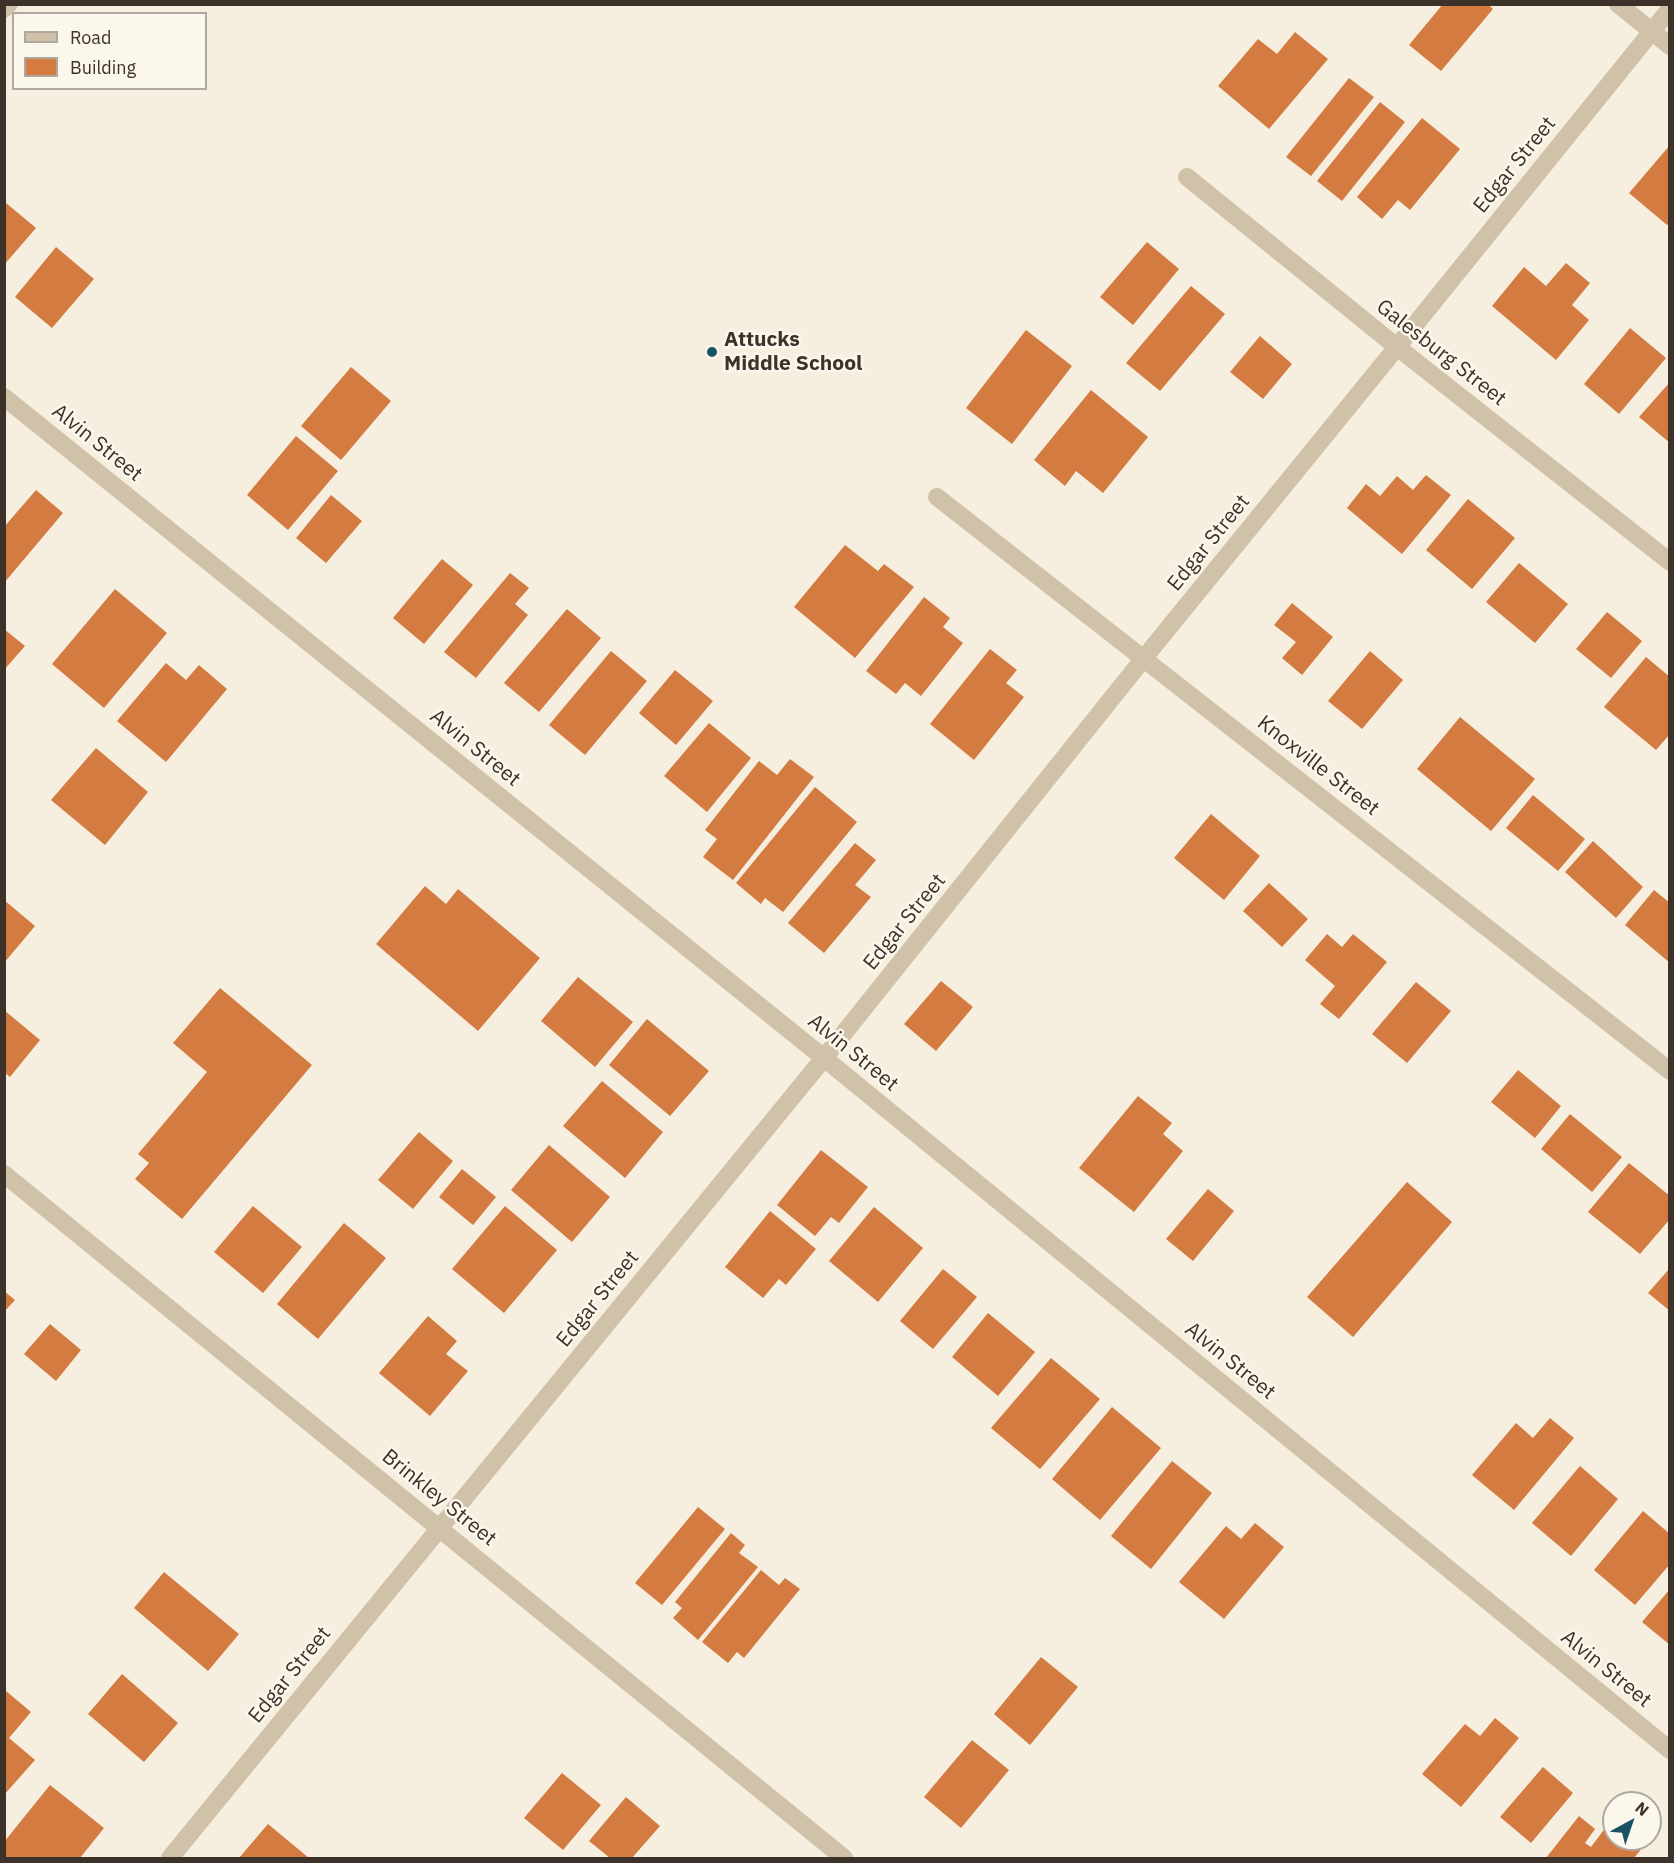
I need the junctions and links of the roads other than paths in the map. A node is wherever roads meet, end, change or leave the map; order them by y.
1 (9, 4) edge
2 (1618, 4) edge
3 (4, 9) edge
4 (1670, 9) edge
5 (1651, 32) junction
6 (1670, 46) edge
7 (1186, 177) dead end
8 (1397, 347) junction
9 (4, 397) edge
10 (937, 497) dead end
11 (1670, 562) edge
12 (1144, 658) junction
13 (825, 1058) junction
14 (1670, 1071) edge
15 (4, 1174) edge
16 (440, 1528) junction
17 (1670, 1750) edge
18 (170, 1858) edge
19 (844, 1858) edge

1 - 3 street
2 - 5 street
4 - 5 street, Edgar Street
5 - 6 street
5 - 8 street, Edgar Street
7 - 8 street, Galesburg Street
8 - 11 street, Galesburg Street
8 - 12 street, Edgar Street
9 - 13 street, Alvin Street
10 - 12 street, Knoxville Street
12 - 13 street, Edgar Street
12 - 14 street, Knoxville Street
13 - 16 street, Edgar Street
13 - 17 street, Alvin Street
15 - 16 street, Brinkley Street
16 - 18 street, Edgar Street
16 - 19 street, Brinkley Street

